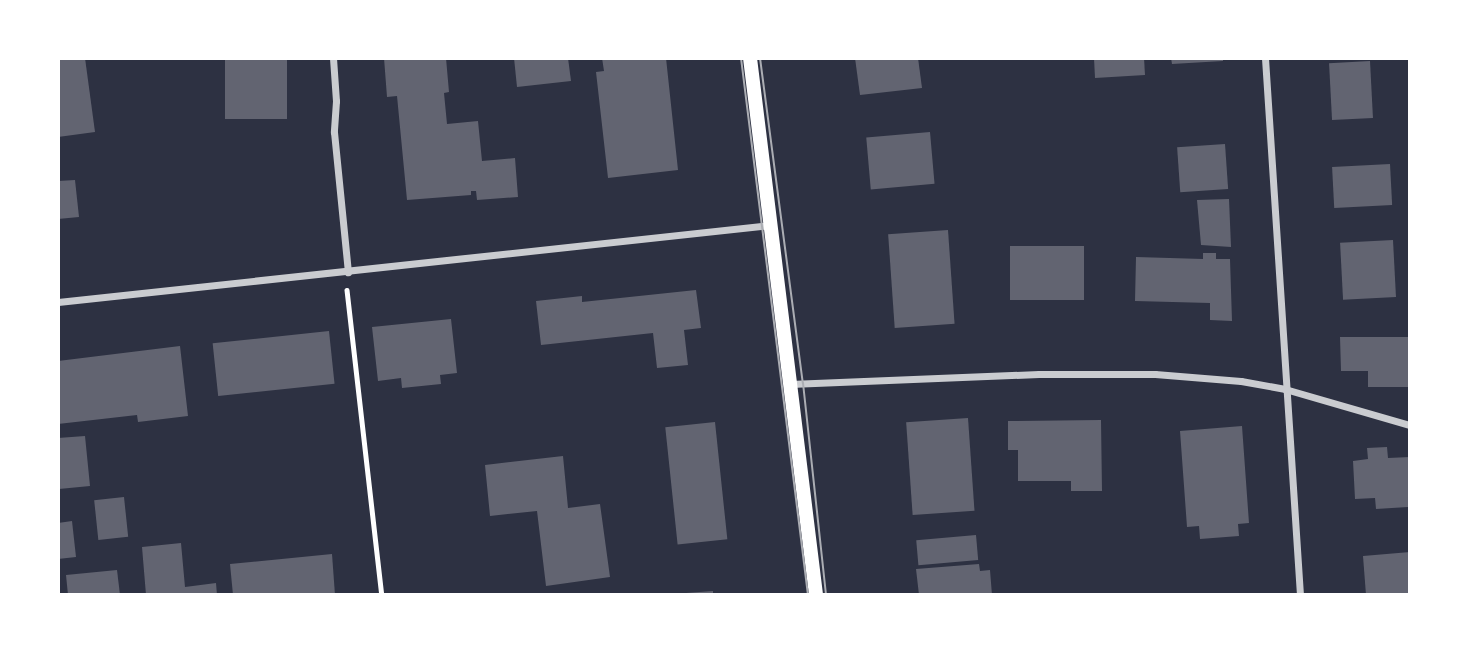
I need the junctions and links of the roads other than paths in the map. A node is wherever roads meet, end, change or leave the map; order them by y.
1 (332, 58) edge
2 (750, 58) edge
3 (1265, 58) edge
4 (770, 225) junction
5 (346, 272) junction
6 (58, 302) edge
7 (790, 384) junction
8 (1284, 389) junction
9 (1410, 425) edge
10 (816, 595) edge
11 (1300, 595) edge

1 - 5 street
2 - 4 main road
3 - 8 street
4 - 5 street
4 - 7 main road
5 - 6 street
7 - 8 street
7 - 10 main road
8 - 9 street
8 - 11 street

